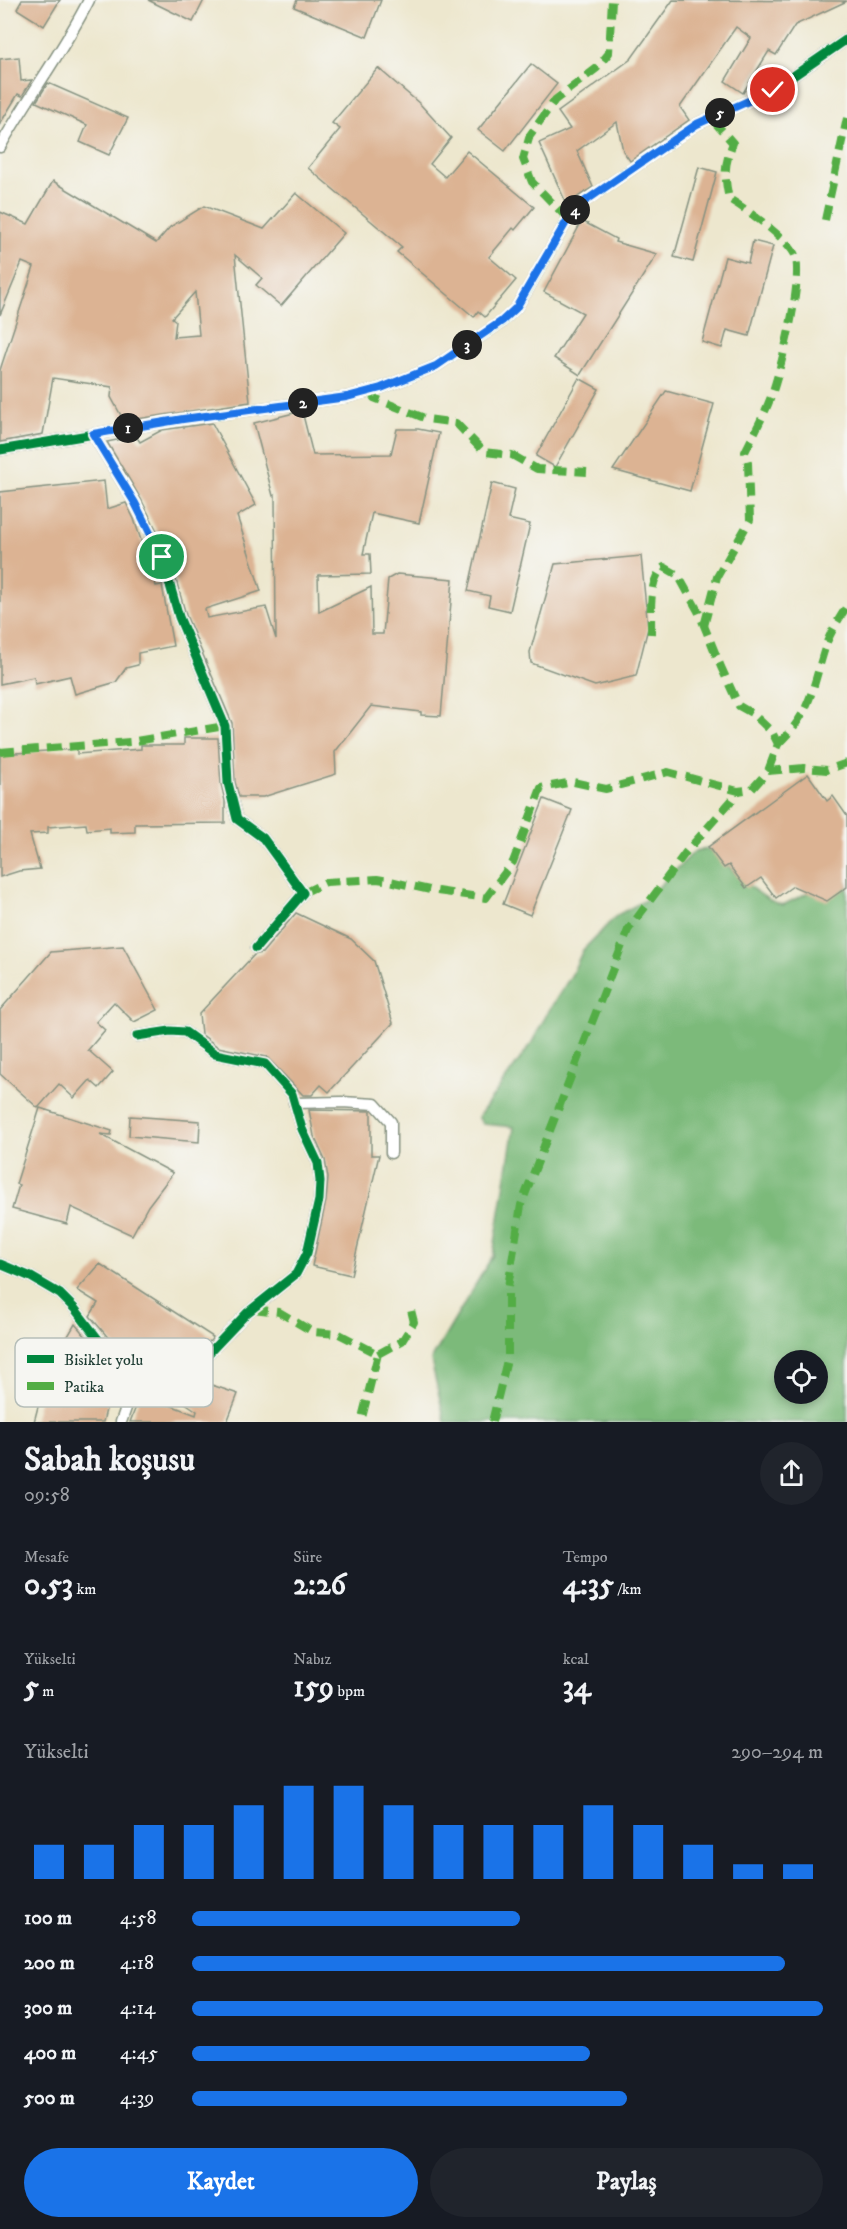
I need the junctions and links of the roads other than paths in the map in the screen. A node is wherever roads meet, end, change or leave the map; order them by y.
1 (89, 0) edge
2 (847, 39) edge
3 (0, 147) edge
4 (93, 434) junction
5 (0, 450) edge
6 (256, 948) dead end
7 (137, 1036) dead end
8 (294, 1103) junction
9 (391, 1153) dead end
10 (0, 1264) edge
11 (97, 1338) edge
12 (213, 1349) edge
13 (126, 1407) edge
14 (121, 1422) edge

1 - 3 street
2 - 4 street
4 - 5 street
4 - 6 street
7 - 8 street
8 - 9 street
8 - 12 street
10 - 11 street
13 - 14 street

